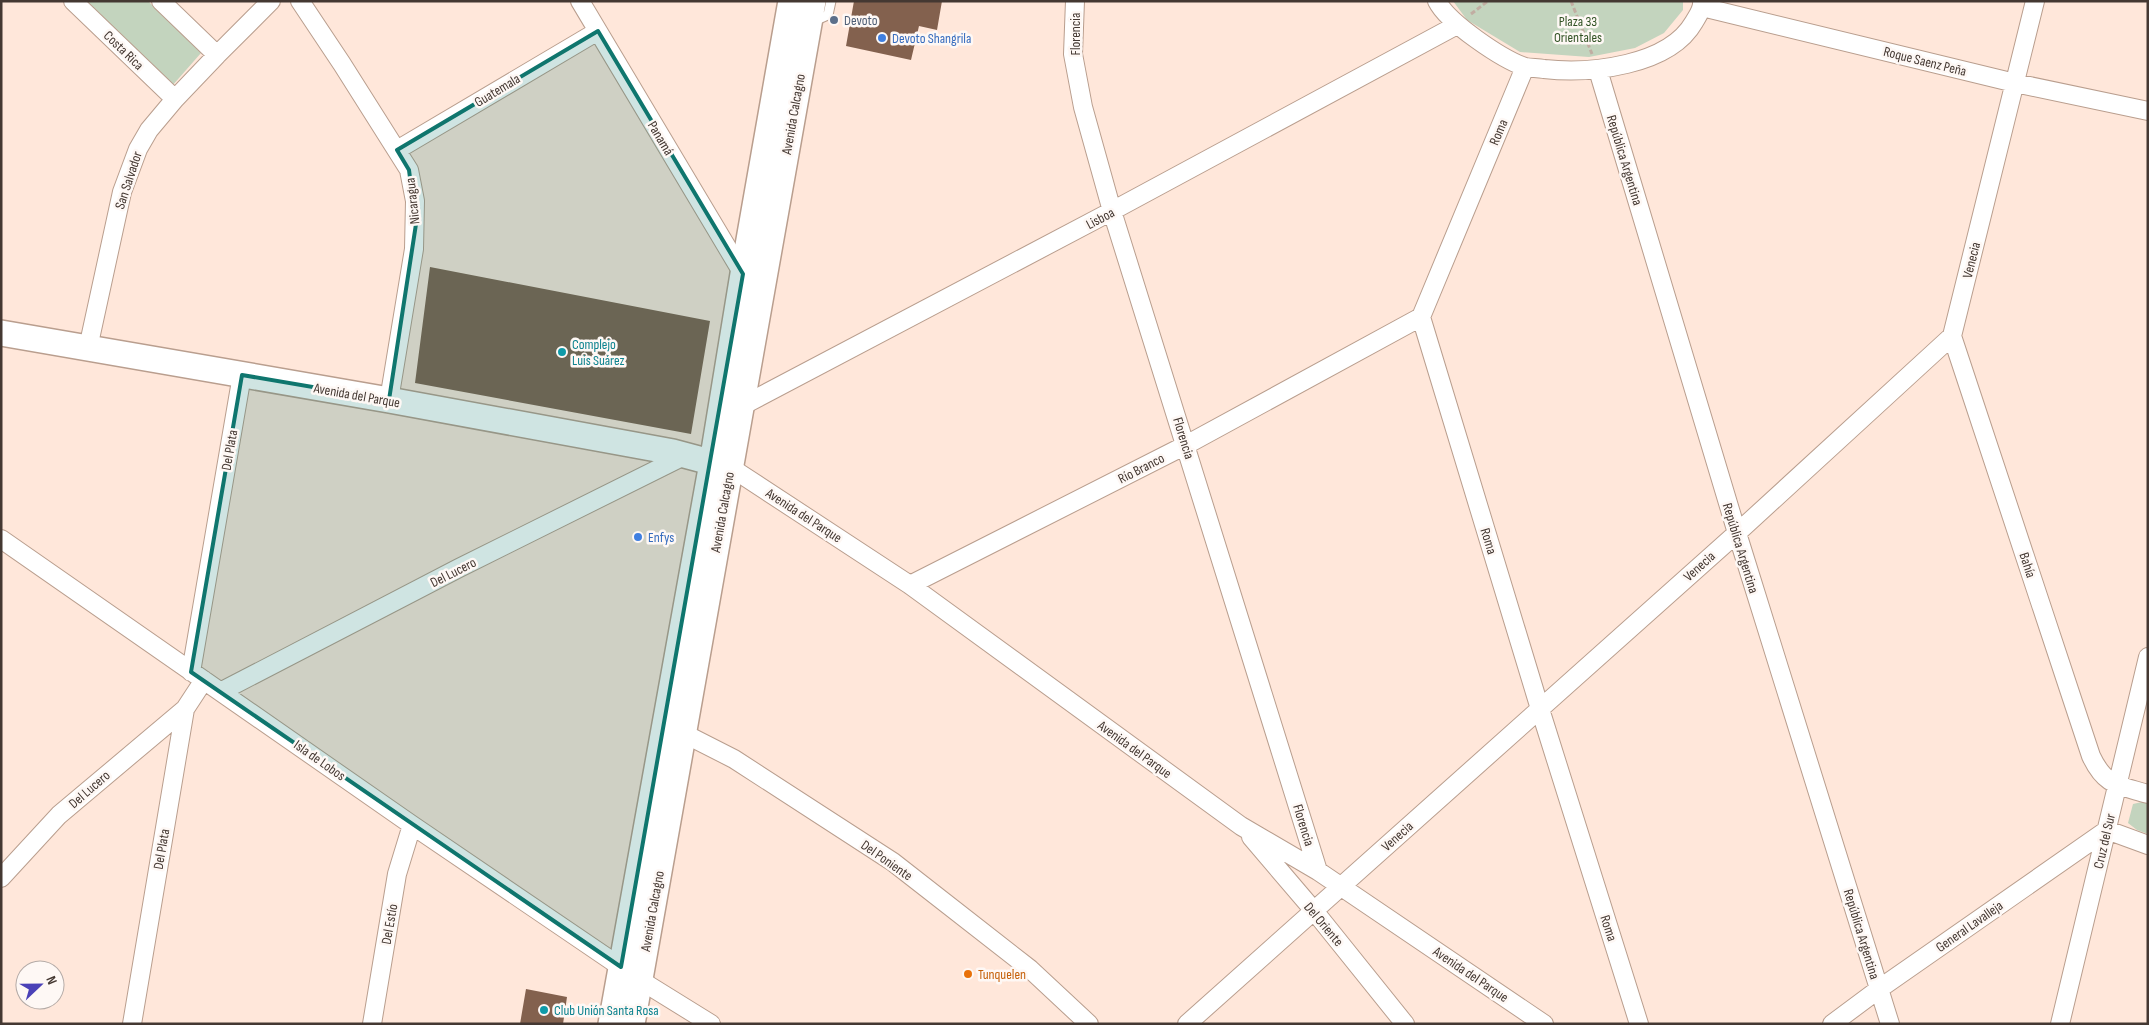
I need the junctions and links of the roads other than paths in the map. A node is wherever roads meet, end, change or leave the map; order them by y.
1 (72, 1) edge
2 (161, 1) edge
3 (271, 1) edge
4 (300, 1) edge
5 (580, 1) edge
6 (831, 1) edge
7 (1075, 1) edge
8 (1437, 1) edge
9 (2035, 1) edge
10 (1702, 4) edge
11 (799, 14) edge
12 (1457, 25) junction
13 (598, 31) junction
14 (217, 54) junction
15 (1526, 67) junction
16 (1598, 70) junction
17 (2015, 83) junction
18 (175, 99) junction
19 (2148, 110) edge
20 (397, 150) junction
21 (1112, 211) junction
22 (743, 274) junction
23 (1421, 317) junction
24 (1, 333) edge
25 (1952, 336) junction
26 (88, 348) junction
27 (242, 375) junction
28 (389, 400) junction
29 (740, 407) junction
30 (1186, 446) junction
31 (686, 455) junction
32 (721, 465) junction
33 (1737, 533) junction
34 (5, 547) edge
35 (910, 585) junction
36 (2148, 657) edge
37 (197, 676) junction
38 (222, 691) junction
39 (186, 709) junction
40 (1540, 709) junction
41 (675, 729) junction
42 (2117, 785) junction
43 (2148, 794) edge
44 (412, 825) junction
45 (1240, 826) junction
46 (2107, 830) junction
47 (2148, 844) edge
48 (1318, 871) junction
49 (1, 878) edge
50 (1341, 887) junction
51 (1315, 912) junction
52 (630, 973) junction
53 (1879, 989) junction
54 (132, 1024) edge
55 (372, 1024) edge
56 (611, 1024) edge
57 (632, 1024) edge
58 (711, 1024) edge
59 (1089, 1024) edge
60 (1187, 1024) edge
61 (1405, 1024) edge
62 (1544, 1024) edge
63 (1639, 1024) edge
64 (1832, 1024) edge
65 (1890, 1024) edge
66 (2060, 1024) edge

1 - 18 street, Costa Rica
2 - 14 street
3 - 14 street, San Salvador
4 - 20 street, Nicaragua
5 - 13 street, Panamá
6 - 11 lane
7 - 21 street, Florencia
8 - 12 street, Roque Saenz Peña
9 - 17 street, Venecia
10 - 16 street, Roque Saenz Peña
10 - 17 street, Roque Saenz Peña
11 - 22 street, Avenida Calcagno
11 - 29 street, Avenida Calcagno
12 - 15 street, Roque Saenz Peña
12 - 21 street, Lisboa
13 - 20 street, Guatemala
13 - 22 street, Panamá
14 - 18 street, San Salvador
15 - 16 street, Roque Saenz Peña
15 - 23 street, Roma
16 - 33 street, República Argentina
17 - 19 street, Roque Saenz Peña
17 - 25 street, Venecia
18 - 26 street, San Salvador
20 - 28 street, Nicaragua
21 - 29 street, Lisboa
21 - 30 street, Florencia
22 - 32 street, Avenida Calcagno
23 - 30 street, Río Branco
23 - 40 street, Roma
24 - 26 street, Avenida del Parque
25 - 33 street, Venecia
25 - 42 street, Bahía
26 - 27 street, Avenida del Parque
27 - 28 street, Avenida del Parque
27 - 37 street, Del Plata
28 - 31 street, Avenida del Parque
29 - 32 street, Avenida Calcagno
30 - 35 street, Río Branco
30 - 48 street, Florencia
31 - 32 street, Avenida del Parque
31 - 38 street, Del Lucero
32 - 35 street, Avenida del Parque
32 - 41 street, Avenida Calcagno
33 - 40 street, Venecia
33 - 53 street, República Argentina
34 - 37 street, Isla de Lobos
35 - 45 street, Avenida del Parque
36 - 42 street, Cruz del Sur
37 - 38 street, Isla de Lobos
37 - 39 street, Del Plata
38 - 44 street, Isla de Lobos
39 - 49 street, Del Lucero
39 - 54 street, Del Plata
40 - 50 street, Venecia
40 - 63 street, Roma
41 - 52 street, Avenida Calcagno
41 - 59 street, Del Poniente
42 - 43 street
42 - 46 street, Cruz del Sur
44 - 52 street, Isla de Lobos
44 - 55 street, Del Estío
45 - 48 street, Avenida del Parque
45 - 51 street, Del Oriente
46 - 47 street
46 - 53 street, General Lavalleja
46 - 66 street, Cruz del Sur
48 - 50 street, Avenida del Parque
50 - 51 street, Venecia
50 - 62 street, Avenida del Parque
51 - 60 street, Venecia
51 - 61 street, Del Oriente
52 - 56 street, Avenida Calcagno
52 - 57 street, Avenida Calcagno
52 - 58 street, Isla de Lobos
53 - 64 street, General Lavalleja
53 - 65 street, República Argentina

